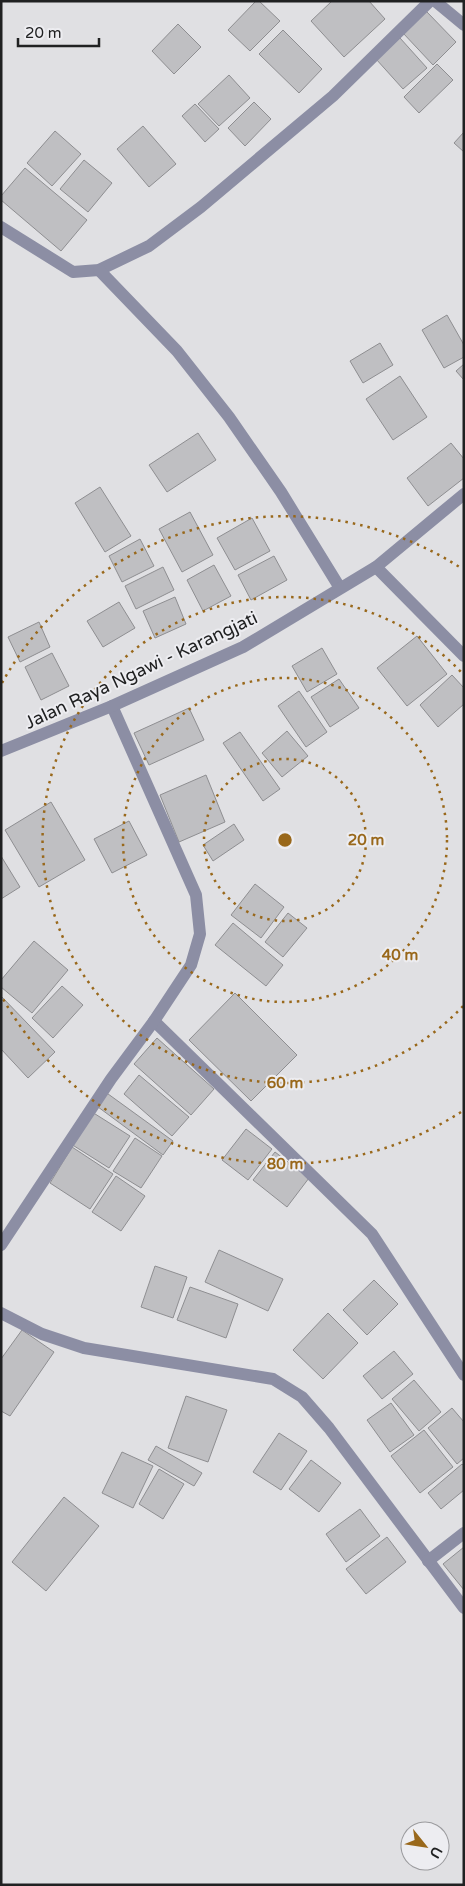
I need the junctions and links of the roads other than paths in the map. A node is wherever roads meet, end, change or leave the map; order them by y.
1 (430, 1) edge
2 (435, 1) edge
3 (464, 25) edge
4 (1, 227) edge
5 (99, 270) junction
6 (464, 494) edge
7 (376, 567) junction
8 (340, 588) junction
9 (464, 656) edge
10 (112, 706) junction
11 (1, 751) edge
12 (154, 1021) junction
13 (1, 1245) edge
14 (1, 1313) edge
15 (464, 1374) edge
16 (464, 1533) edge
17 (428, 1561) junction
18 (464, 1608) edge

1 - 5 street
2 - 3 street
4 - 5 street
5 - 8 street
6 - 7 street, Jalan Raya Ngawi - Karangjati
7 - 8 street, Jalan Raya Ngawi - Karangjati
7 - 9 street
8 - 10 street, Jalan Raya Ngawi - Karangjati
10 - 11 street, Jalan Raya Ngawi - Karangjati
10 - 12 street
12 - 13 street
12 - 15 street
14 - 17 street
16 - 17 street
17 - 18 street

